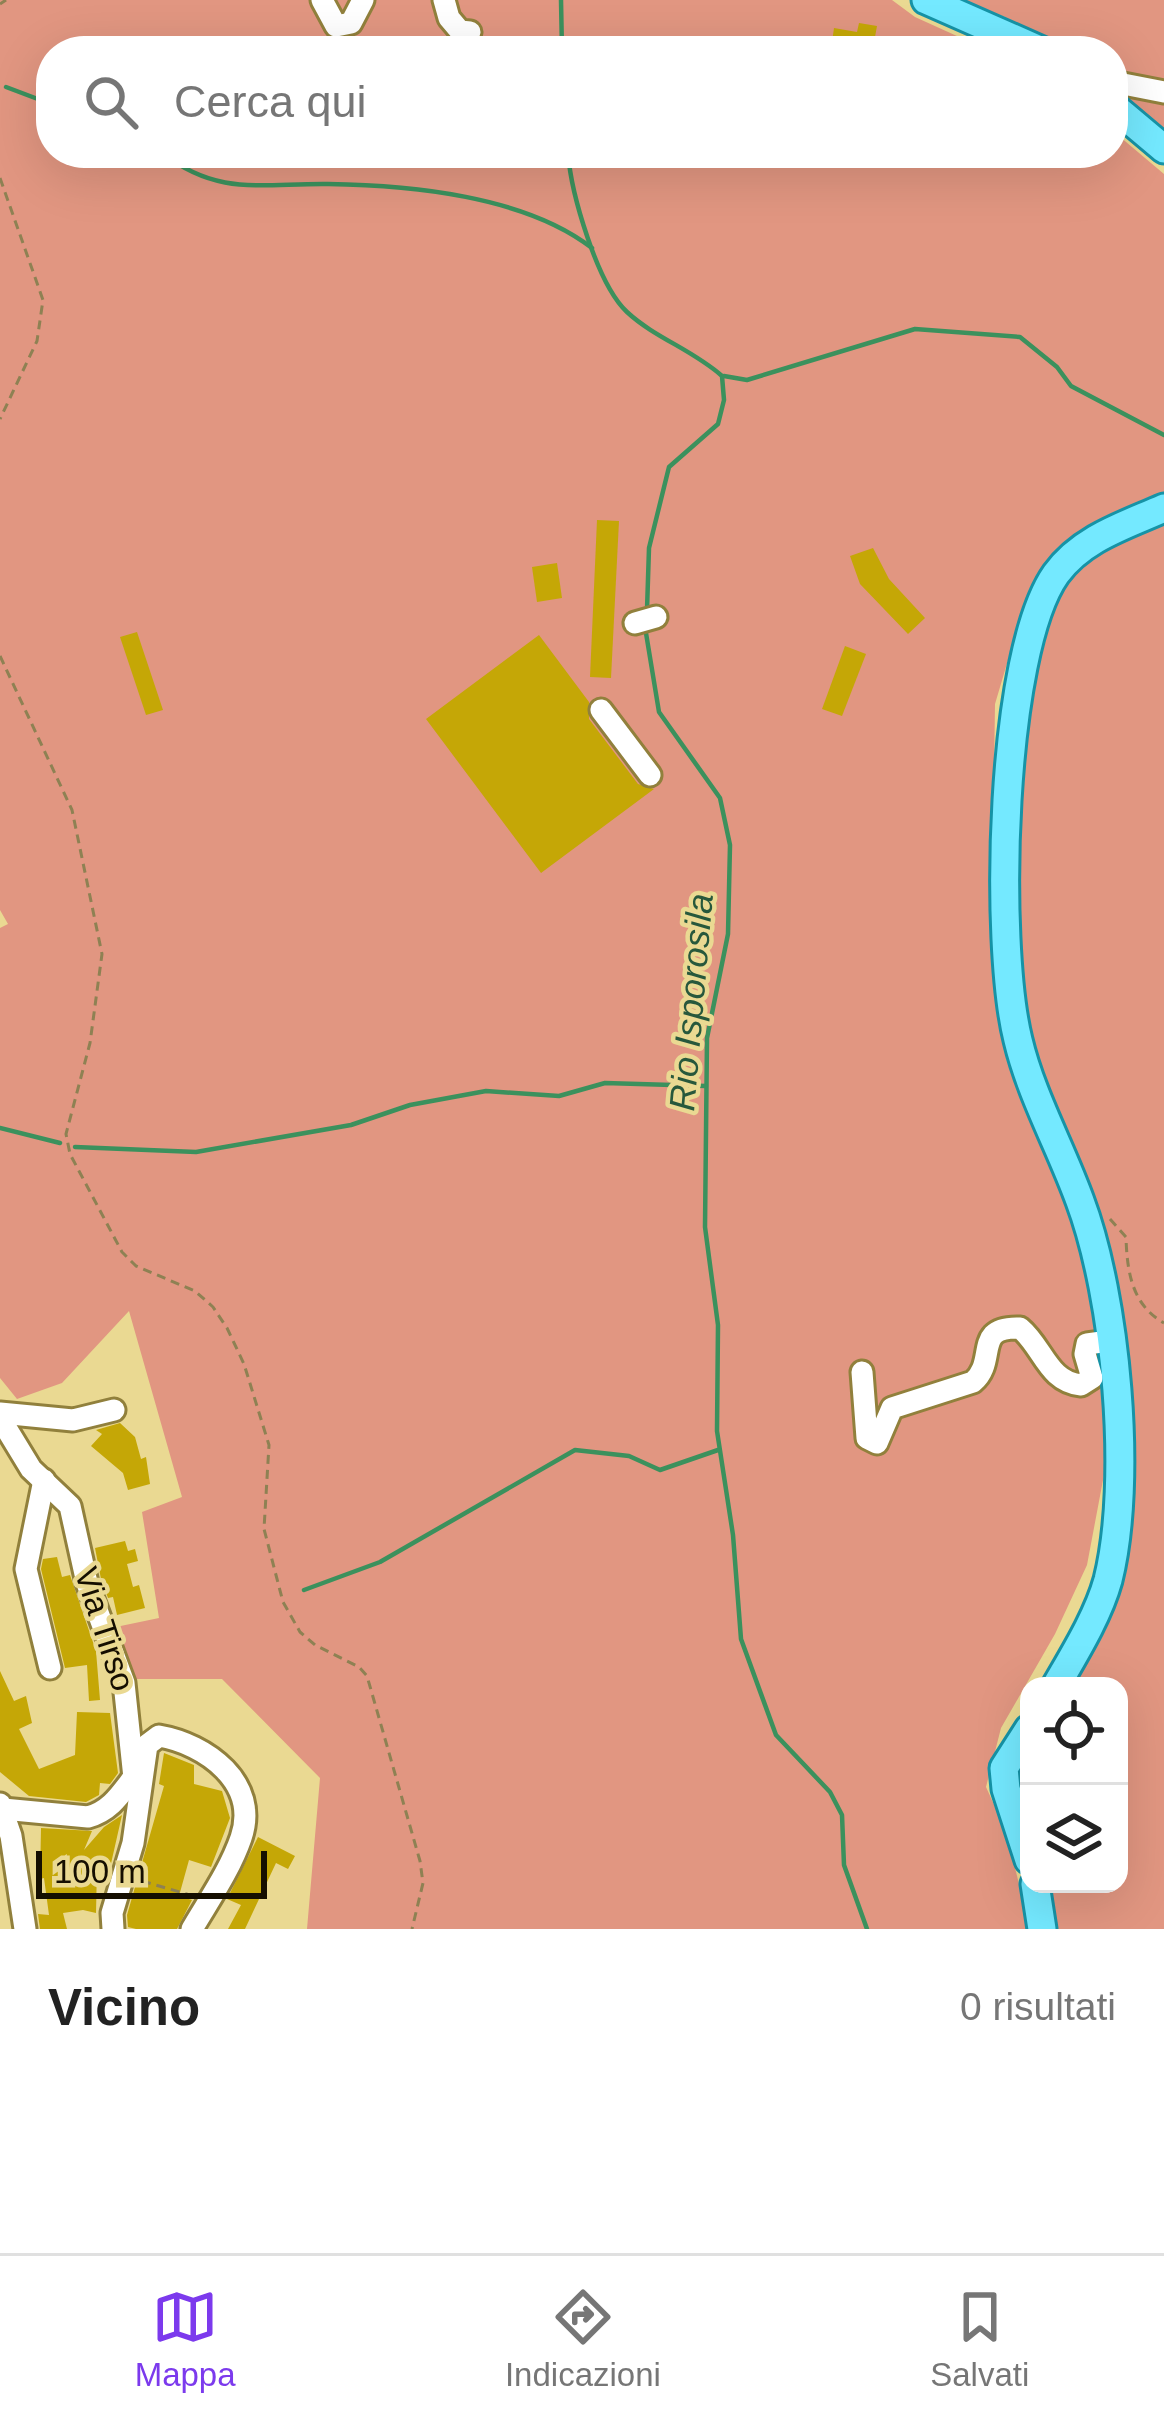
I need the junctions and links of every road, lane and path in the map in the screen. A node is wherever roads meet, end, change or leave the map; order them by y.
1 (322, 0) edge
2 (362, 0) edge
3 (443, 0) edge
4 (926, 0) edge
5 (470, 32) dead end
6 (1008, 36) edge
7 (1128, 85) edge
8 (1164, 92) edge
9 (1128, 119) edge
10 (1164, 149) edge
11 (0, 178) edge
12 (0, 419) edge
13 (1164, 508) edge
14 (0, 656) edge
15 (601, 710) dead end
16 (650, 776) dead end
17 (1082, 1205) junction
18 (1164, 1323) edge
19 (1109, 1341) junction
20 (862, 1372) dead end
21 (114, 1410) dead end
22 (0, 1415) edge
23 (44, 1480) junction
24 (50, 1668) dead end
25 (1061, 1677) edge
26 (1020, 1743) edge
27 (139, 1782) junction
28 (1, 1806) edge
29 (1020, 1832) edge
30 (122, 1874) junction
31 (1036, 1893) edge
32 (209, 1901) junction
33 (25, 1929) edge
34 (113, 1929) edge
35 (192, 1929) edge
36 (412, 1929) edge
37 (1042, 1929) edge

1 - 2 street
3 - 5 street
4 - 6 main road
7 - 8 street
9 - 10 main road
11 - 12 path
13 - 17 main road
14 - 36 path
15 - 16 street
17 - 18 path
17 - 19 main road
19 - 20 street
19 - 25 main road
21 - 22 street
22 - 23 street, Via Tirso
23 - 24 street
23 - 27 street, Via Tirso
26 - 29 main road
27 - 28 street
27 - 30 street, Via Tirso
27 - 32 street
28 - 33 street
30 - 32 path
30 - 34 street, Via Tirso
31 - 37 main road
32 - 35 street

